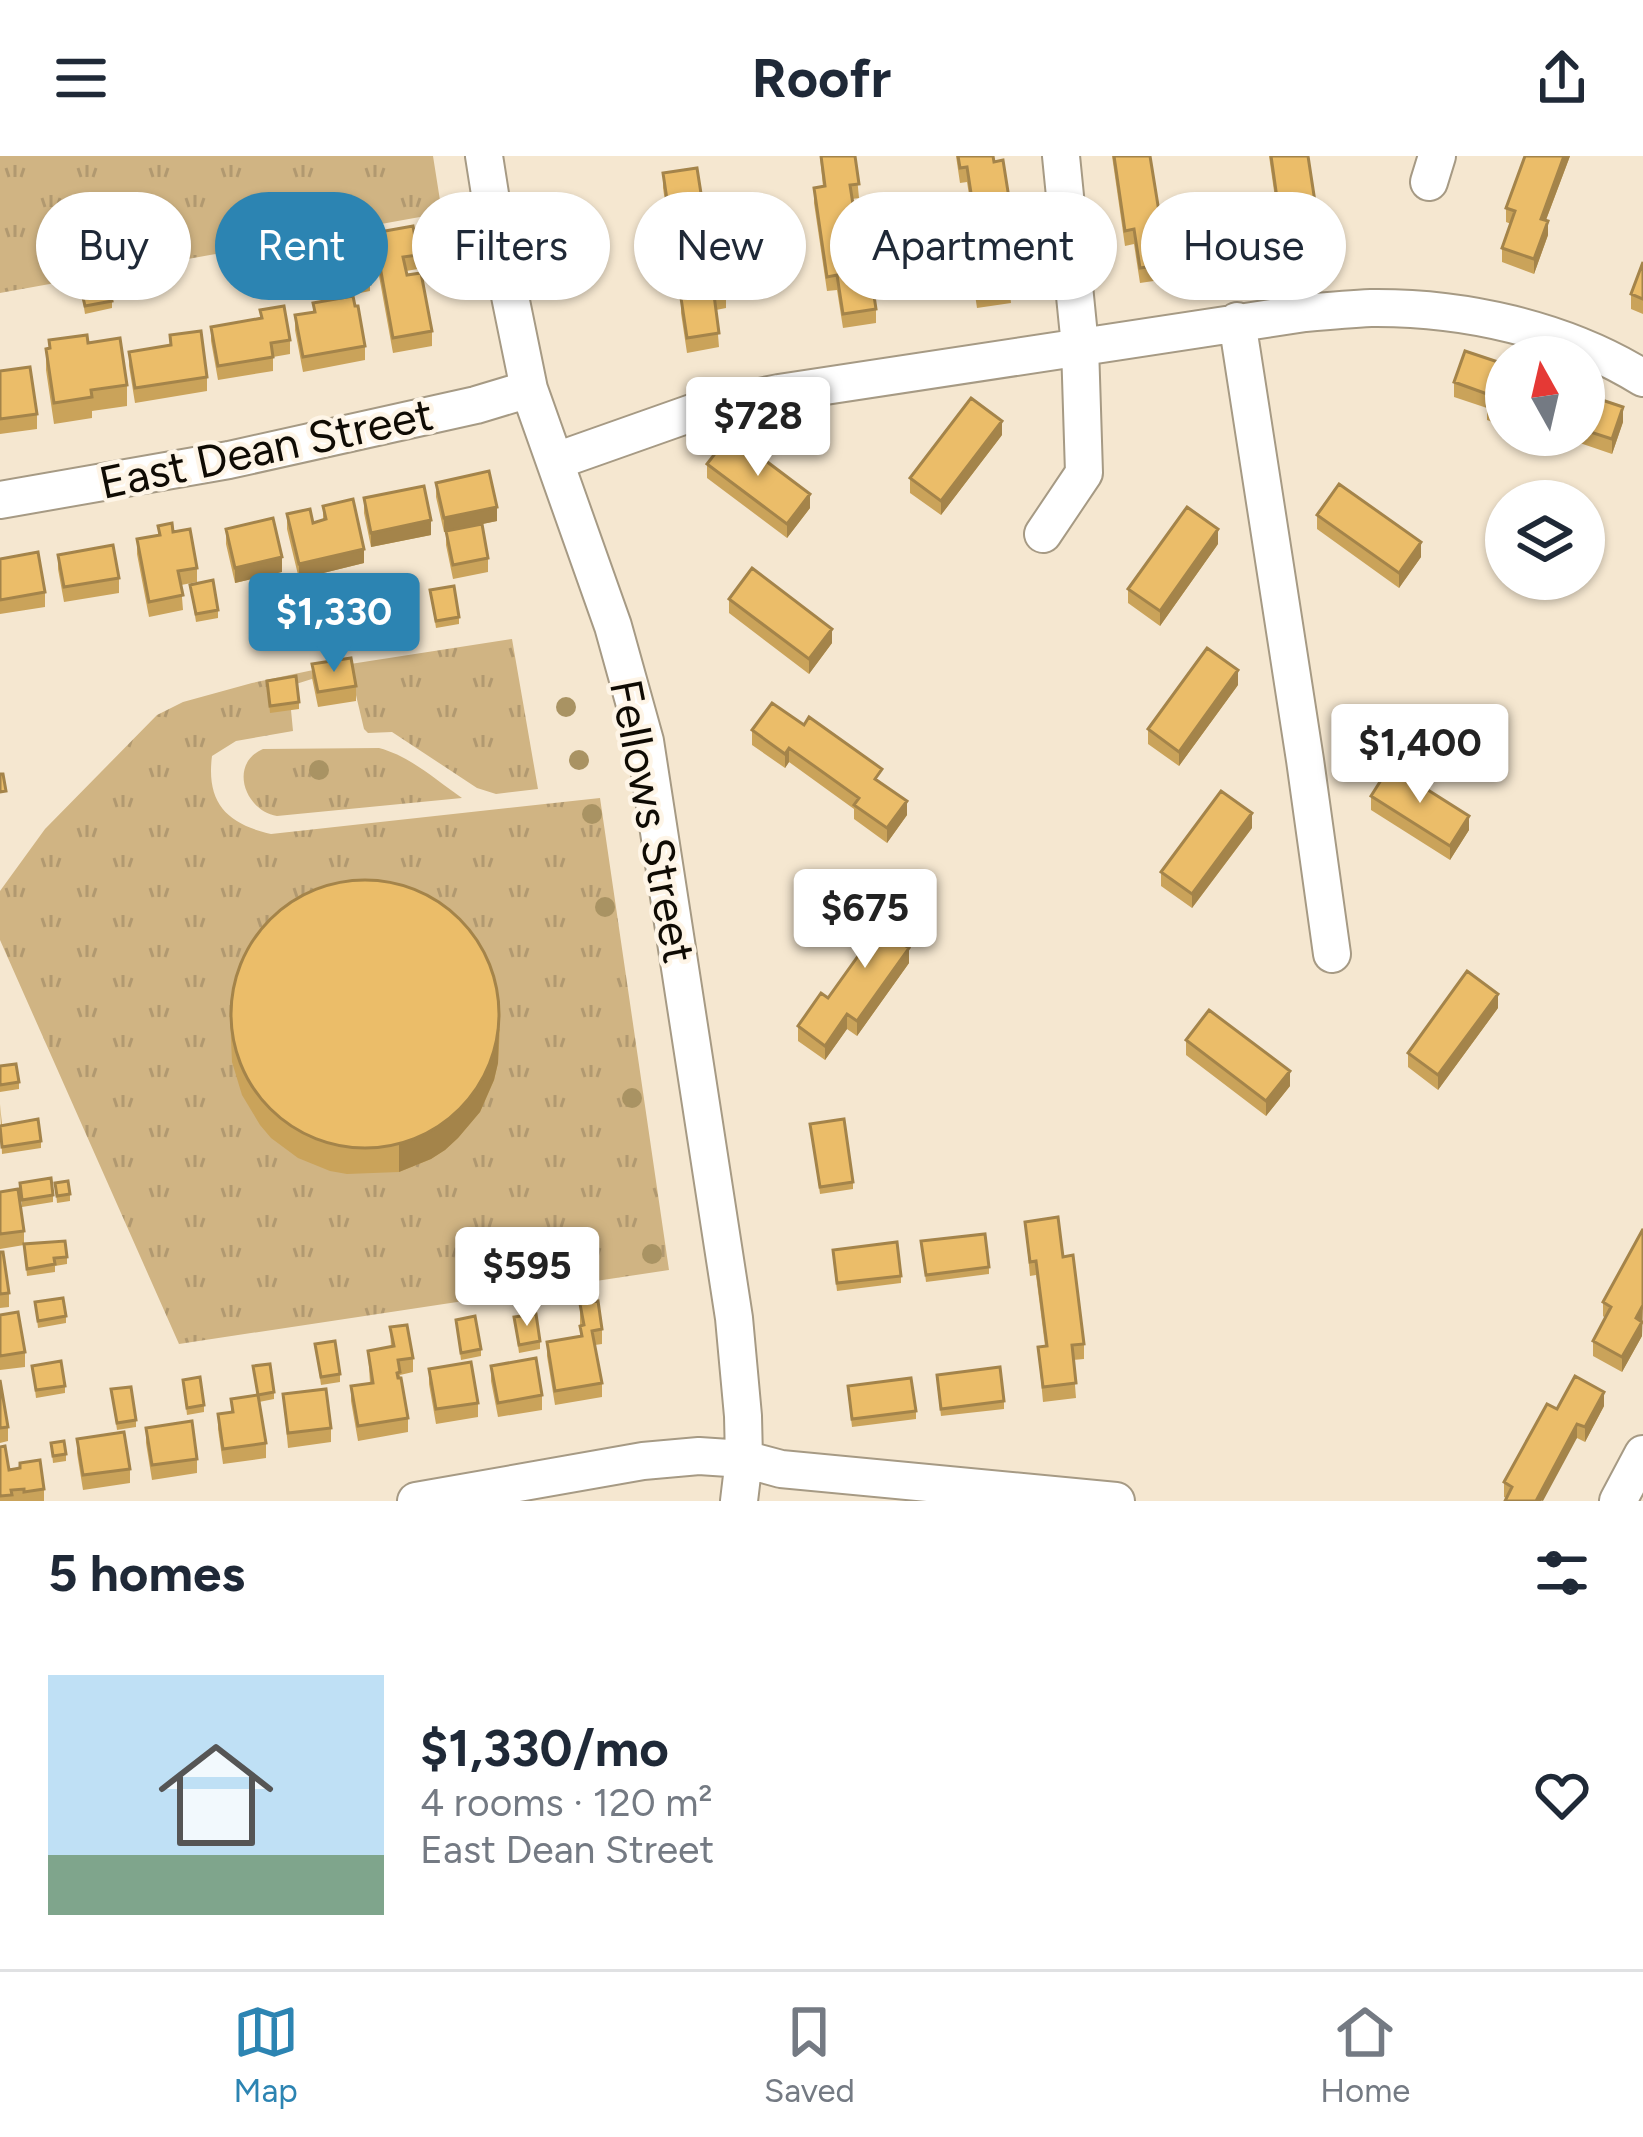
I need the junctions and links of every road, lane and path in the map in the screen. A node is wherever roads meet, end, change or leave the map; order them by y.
1 (484, 156) edge
2 (1061, 156) edge
3 (1237, 321) junction
4 (1080, 346) junction
5 (1643, 378) edge
6 (530, 389) junction
7 (556, 461) junction
8 (0, 500) edge
9 (1043, 534) dead end
10 (1332, 955) dead end
11 (1643, 1454) edge
12 (744, 1459) junction
13 (416, 1501) edge
14 (739, 1501) edge
15 (1116, 1501) edge
16 (1618, 1501) edge

1 - 6 street, Fellows Street
2 - 4 street
3 - 4 street
3 - 5 street
3 - 10 street
4 - 7 street
4 - 9 street
6 - 7 street, Fellows Street
6 - 8 street, East Dean Street
7 - 12 street, Fellows Street
11 - 16 street
12 - 13 street
12 - 14 street, Fellows Street
12 - 15 street

